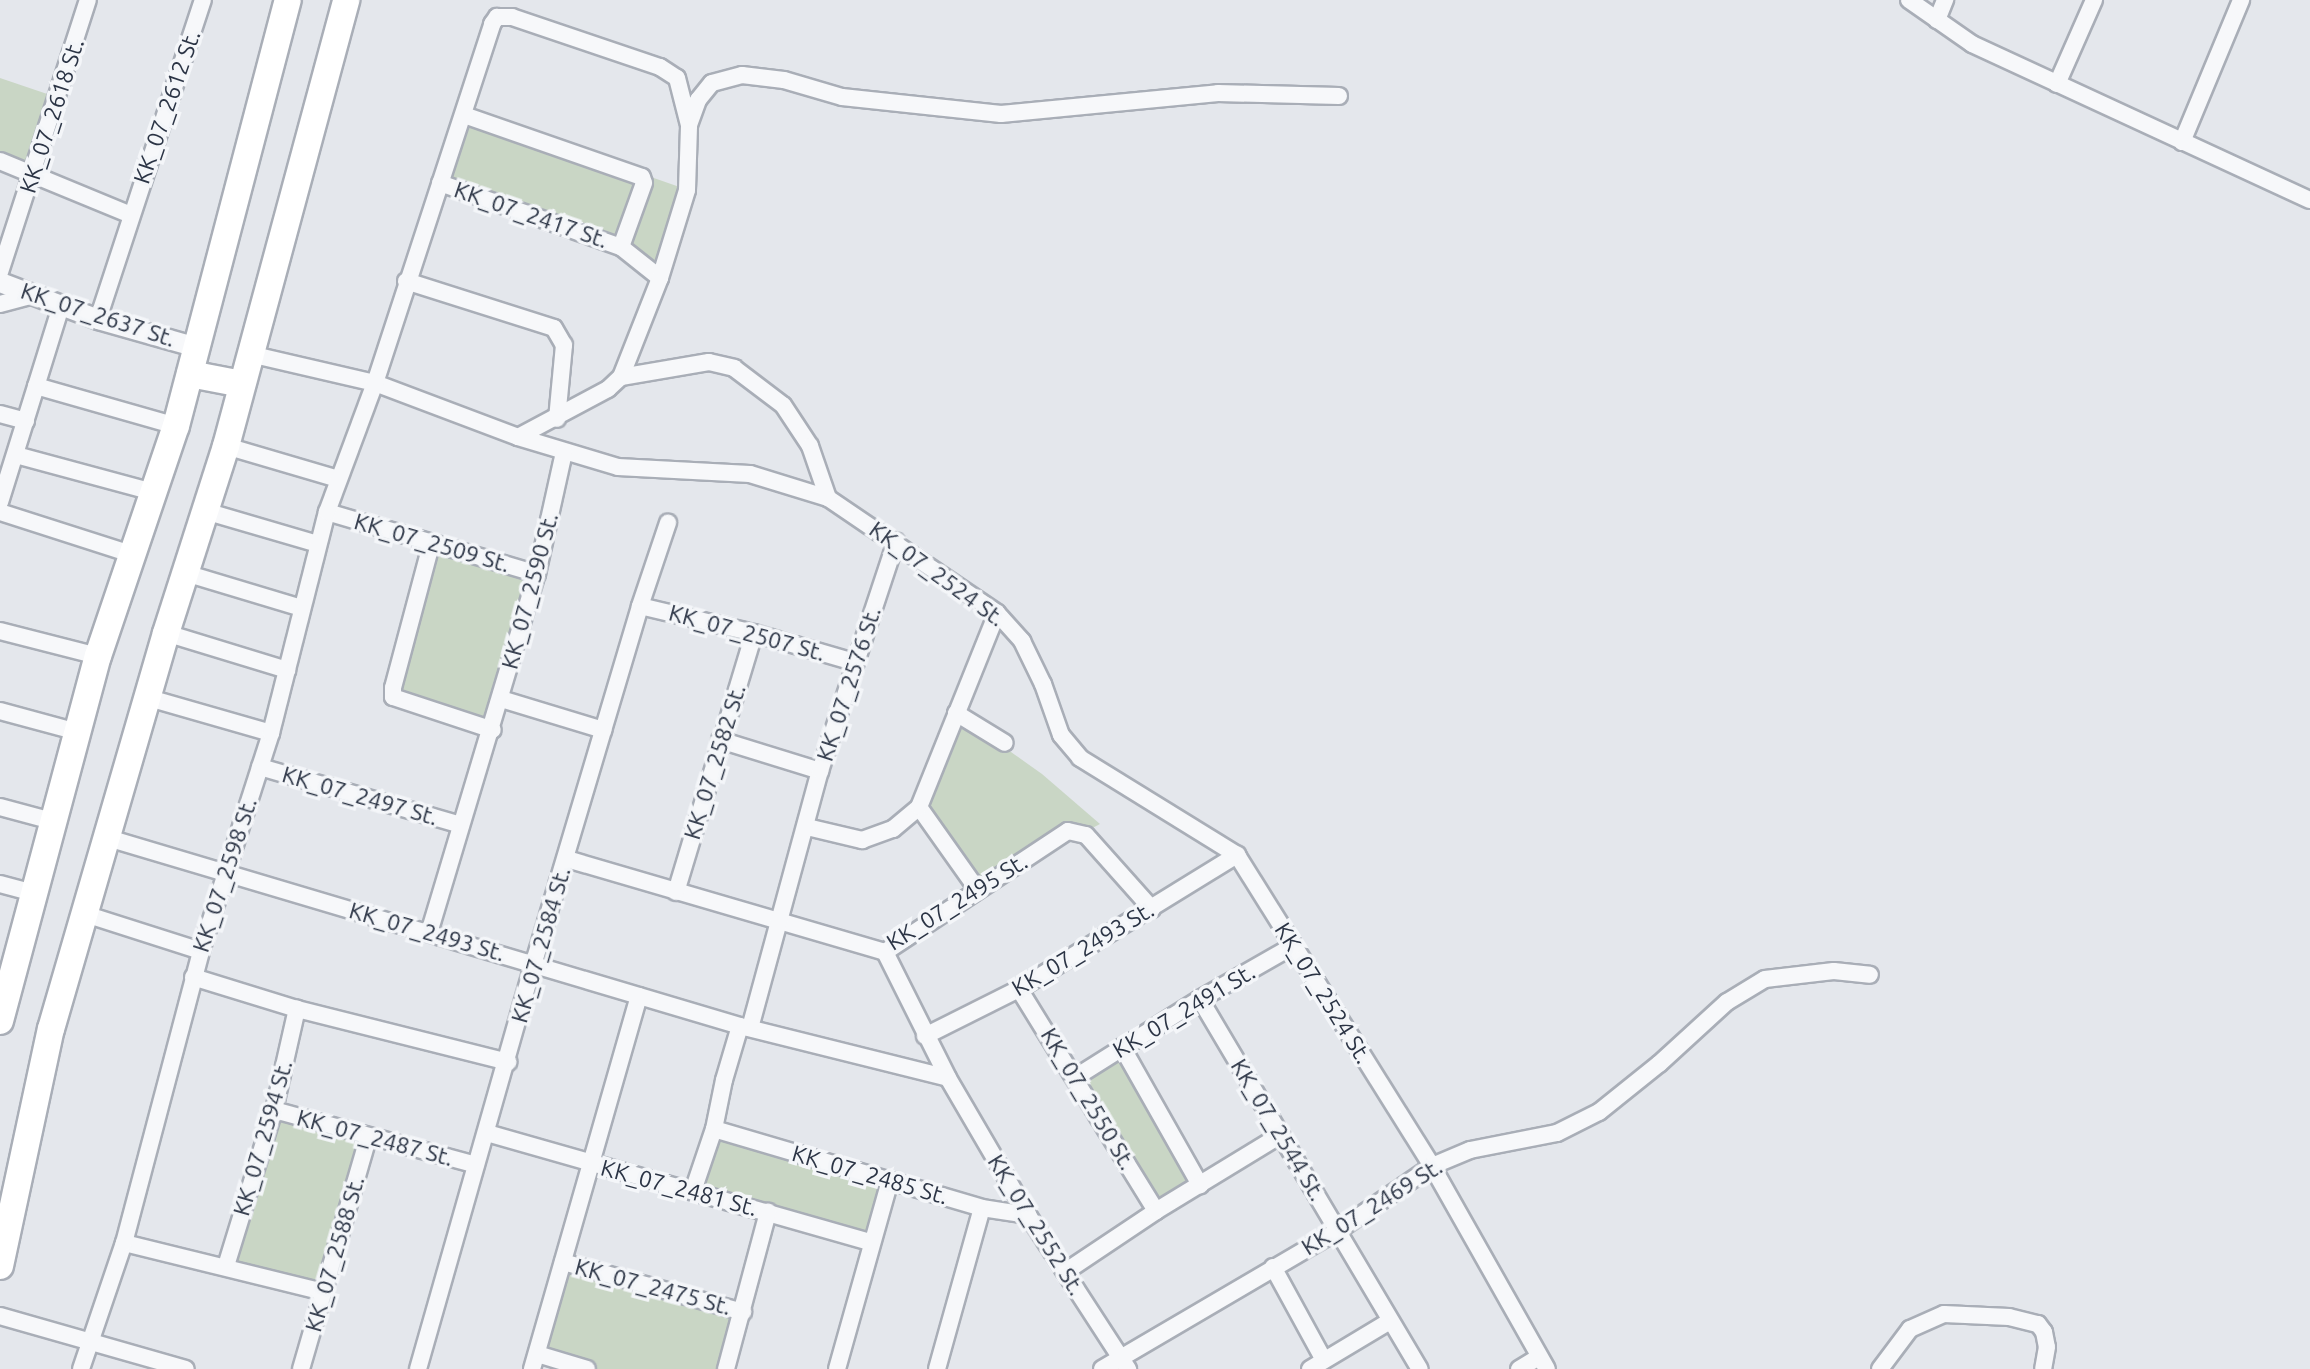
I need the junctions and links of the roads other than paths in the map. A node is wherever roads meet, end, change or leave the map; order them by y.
1 (88, 0) edge
2 (203, 0) edge
3 (288, 0) edge
4 (346, 0) edge
5 (1909, 0) edge
6 (1945, 0) edge
7 (2094, 0) edge
8 (2241, 0) edge
9 (1937, 20) junction
10 (2056, 84) junction
11 (1339, 96) dead end
12 (464, 115) junction
13 (689, 125) junction
14 (2182, 142) junction
15 (0, 161) edge
16 (34, 175) junction
17 (440, 183) junction
18 (2310, 200) edge
19 (131, 215) junction
20 (621, 247) junction
21 (0, 272) edge
22 (660, 278) junction
23 (406, 281) junction
24 (0, 282) edge
25 (34, 295) junction
26 (0, 304) edge
27 (61, 306) junction
28 (98, 319) junction
29 (196, 347) junction
30 (250, 354) junction
31 (190, 374) junction
32 (621, 377) junction
33 (375, 383) junction
34 (243, 384) junction
35 (36, 386) junction
36 (0, 414) edge
37 (557, 419) junction
38 (26, 421) junction
39 (176, 426) junction
40 (518, 437) junction
41 (226, 446) junction
42 (564, 452) junction
43 (16, 455) junction
44 (338, 480) junction
45 (153, 492) junction
46 (828, 498) junction
47 (0, 502) edge
48 (205, 511) junction
49 (0, 512) edge
50 (327, 512) junction
51 (668, 523) dead end
52 (896, 541) junction
53 (318, 544) junction
54 (431, 545) junction
55 (131, 554) junction
56 (185, 573) junction
57 (537, 574) junction
58 (640, 606) junction
59 (302, 608) junction
60 (997, 613) junction
61 (0, 631) edge
62 (166, 633) junction
63 (754, 633) junction
64 (98, 656) junction
65 (854, 662) junction
66 (287, 670) junction
67 (149, 698) junction
68 (501, 699) junction
69 (0, 711) edge
70 (956, 713) junction
71 (492, 730) junction
72 (603, 730) junction
73 (78, 732) junction
74 (271, 733) junction
75 (720, 740) junction
76 (1005, 743) dead end
77 (260, 767) junction
78 (820, 771) junction
79 (0, 807) edge
80 (919, 807) junction
81 (52, 821) junction
82 (461, 825) junction
83 (807, 827) junction
84 (108, 838) junction
85 (1237, 855) junction
86 (567, 859) junction
87 (224, 874) junction
88 (0, 884) edge
89 (977, 889) junction
90 (676, 892) junction
91 (34, 893) junction
92 (1152, 909) junction
93 (85, 914) junction
94 (780, 920) junction
95 (429, 933) junction
96 (1293, 946) junction
97 (201, 951) junction
98 (885, 952) junction
99 (534, 962) junction
100 (6, 967) edge
101 (1870, 975) dead end
102 (193, 977) junction
103 (1019, 989) junction
104 (639, 996) junction
105 (1200, 999) junction
106 (297, 1009) junction
107 (0, 1021) edge
108 (745, 1027) junction
109 (925, 1036) junction
110 (1122, 1047) junction
111 (508, 1062) junction
112 (1076, 1077) junction
113 (948, 1079) junction
114 (274, 1110) junction
115 (714, 1129) junction
116 (487, 1133) junction
117 (1279, 1136) junction
118 (368, 1138) junction
119 (476, 1165) junction
120 (592, 1165) junction
121 (1432, 1166) junction
122 (890, 1180) junction
123 (1200, 1185) junction
124 (693, 1191) junction
125 (982, 1208) junction
126 (1156, 1211) junction
127 (768, 1212) junction
128 (1028, 1215) junction
129 (1339, 1230) junction
130 (870, 1241) junction
131 (124, 1243) junction
132 (562, 1262) junction
133 (0, 1266) edge
134 (226, 1266) junction
135 (1273, 1267) junction
136 (1065, 1272) junction
137 (324, 1292) junction
138 (743, 1312) junction
139 (0, 1316) edge
140 (1390, 1321) junction
141 (90, 1340) junction
142 (1325, 1360) junction
143 (534, 1361) edge
144 (1124, 1363) edge
145 (1543, 1363) edge
146 (81, 1369) edge
147 (186, 1369) edge
148 (301, 1369) edge
149 (418, 1369) edge
150 (587, 1369) edge
151 (726, 1369) edge
152 (836, 1369) edge
153 (937, 1369) edge
154 (1102, 1369) edge
155 (1310, 1369) edge
156 (1420, 1369) edge
157 (1519, 1369) edge
158 (1880, 1369) edge
159 (2043, 1369) edge

1 - 16 street, KK_07_2618 St.
2 - 19 street, KK_07_2612 St.
3 - 29 highway
4 - 30 highway
5 - 9 street
6 - 9 street
7 - 10 street
8 - 14 street
9 - 10 street
10 - 14 street
11 - 13 street
12 - 13 street, KK_07_2598 St.
12 - 17 street, KK_07_2598 St.
12 - 20 street
13 - 22 street
14 - 18 street
15 - 16 street
16 - 19 street
16 - 21 street, KK_07_2618 St.
17 - 20 street, KK_07_2417 St.
17 - 23 street, KK_07_2598 St.
19 - 28 street, KK_07_2612 St.
20 - 22 street, KK_07_2417 St.
22 - 32 street
23 - 33 street, KK_07_2598 St.
23 - 37 street
24 - 25 street, KK_07_2637 St.
25 - 26 street
25 - 27 street, KK_07_2637 St.
27 - 28 street, KK_07_2637 St.
27 - 35 street
28 - 29 street, KK_07_2637 St.
29 - 31 highway
30 - 33 street, KK_07_2524 St.
30 - 34 highway
31 - 34 highway
31 - 39 highway
32 - 37 street
32 - 46 street
33 - 40 street, KK_07_2524 St.
33 - 44 street, KK_07_2598 St.
34 - 41 highway
35 - 38 street
35 - 39 street
36 - 38 street
37 - 40 street
38 - 43 street
39 - 45 highway
40 - 42 street, KK_07_2524 St.
41 - 44 street
41 - 48 highway
42 - 46 street, KK_07_2524 St.
42 - 57 street, KK_07_2590 St.
43 - 45 street
43 - 47 street
44 - 50 street, KK_07_2598 St.
45 - 55 highway
46 - 52 street, KK_07_2524 St.
48 - 53 street
48 - 56 highway
49 - 55 street
50 - 53 street, KK_07_2598 St.
50 - 54 street, KK_07_2509 St.
51 - 58 street, KK_07_2584 St.
52 - 60 street, KK_07_2524 St.
52 - 65 street, KK_07_2576 St.
53 - 59 street, KK_07_2598 St.
54 - 57 street, KK_07_2509 St.
54 - 71 street
55 - 64 highway
56 - 59 street
56 - 62 highway
57 - 68 street, KK_07_2590 St.
58 - 63 street, KK_07_2507 St.
58 - 72 street, KK_07_2584 St.
59 - 66 street, KK_07_2598 St.
60 - 70 street
60 - 85 street, KK_07_2524 St.
61 - 64 street
62 - 66 street
62 - 67 highway
63 - 65 street, KK_07_2507 St.
63 - 75 street, KK_07_2582 St.
64 - 73 highway
65 - 78 street, KK_07_2576 St.
66 - 74 street, KK_07_2598 St.
67 - 74 street
67 - 84 highway
68 - 71 street, KK_07_2590 St.
68 - 72 street
69 - 73 street
70 - 76 street
70 - 80 street
71 - 82 street, KK_07_2590 St.
72 - 86 street, KK_07_2584 St.
73 - 81 highway
74 - 77 street, KK_07_2598 St.
75 - 78 street
75 - 90 street, KK_07_2582 St.
77 - 82 street, KK_07_2497 St.
77 - 87 street, KK_07_2598 St.
78 - 83 street, KK_07_2576 St.
79 - 81 street
80 - 83 street
80 - 89 street
81 - 91 highway
82 - 95 street, KK_07_2590 St.
83 - 94 street, KK_07_2576 St.
84 - 87 street, KK_07_2493 St.
84 - 93 highway
85 - 92 street, KK_07_2493 St.
85 - 96 street, KK_07_2524 St.
86 - 90 street, KK_07_2495 St.
86 - 99 street, KK_07_2584 St.
87 - 95 street, KK_07_2493 St.
87 - 97 street, KK_07_2598 St.
88 - 91 street
89 - 92 street, KK_07_2495 St.
89 - 98 street, KK_07_2495 St.
90 - 94 street, KK_07_2495 St.
91 - 100 highway
92 - 103 street, KK_07_2493 St.
93 - 97 street
93 - 133 highway
94 - 98 street, KK_07_2495 St.
94 - 108 street, KK_07_2576 St.
95 - 99 street, KK_07_2493 St.
96 - 105 street, KK_07_2491 St.
96 - 121 street, KK_07_2524 St.
97 - 102 street, KK_07_2598 St.
98 - 109 street, KK_07_2552 St.
99 - 104 street, KK_07_2493 St.
99 - 111 street, KK_07_2584 St.
100 - 107 highway
101 - 121 street, KK_07_2469 St.
102 - 106 street
102 - 131 street, KK_07_2598 St.
103 - 109 street, KK_07_2493 St.
103 - 112 street, KK_07_2550 St.
104 - 108 street, KK_07_2493 St.
104 - 120 street
105 - 110 street, KK_07_2491 St.
105 - 117 street, KK_07_2544 St.
106 - 111 street
106 - 114 street, KK_07_2594 St.
108 - 113 street, KK_07_2493 St.
108 - 115 street, KK_07_2576 St.
109 - 113 street, KK_07_2552 St.
110 - 112 street, KK_07_2491 St.
110 - 123 street
111 - 116 street, KK_07_2584 St.
112 - 126 street, KK_07_2550 St.
113 - 128 street, KK_07_2552 St.
114 - 118 street, KK_07_2487 St.
114 - 134 street, KK_07_2594 St.
115 - 122 street, KK_07_2485 St.
115 - 124 street, KK_07_2576 St.
116 - 119 street, KK_07_2584 St.
116 - 120 street, KK_07_2481 St.
117 - 123 street
117 - 129 street, KK_07_2544 St.
118 - 119 street, KK_07_2487 St.
118 - 137 street, KK_07_2588 St.
119 - 149 street, KK_07_2584 St.
120 - 124 street, KK_07_2481 St.
120 - 132 street
121 - 129 street, KK_07_2469 St.
121 - 145 street, KK_07_2524 St.
122 - 125 street, KK_07_2485 St.
122 - 130 street
123 - 126 street
124 - 127 street, KK_07_2481 St.
125 - 128 street, KK_07_2485 St.
125 - 153 street
126 - 136 street
127 - 130 street, KK_07_2481 St.
127 - 138 street
128 - 136 street, KK_07_2552 St.
129 - 135 street, KK_07_2469 St.
129 - 140 street, KK_07_2544 St.
130 - 152 street
131 - 134 street
131 - 141 street, KK_07_2598 St.
132 - 138 street, KK_07_2475 St.
132 - 143 street
134 - 137 street
135 - 142 street
135 - 144 street, KK_07_2469 St.
136 - 144 street, KK_07_2552 St.
137 - 148 street, KK_07_2588 St.
138 - 151 street
139 - 141 street
140 - 142 street
140 - 156 street, KK_07_2544 St.
141 - 146 street, KK_07_2598 St.
141 - 147 street
142 - 155 street
143 - 150 street
144 - 154 street, KK_07_2469 St.
145 - 157 street
158 - 159 street

